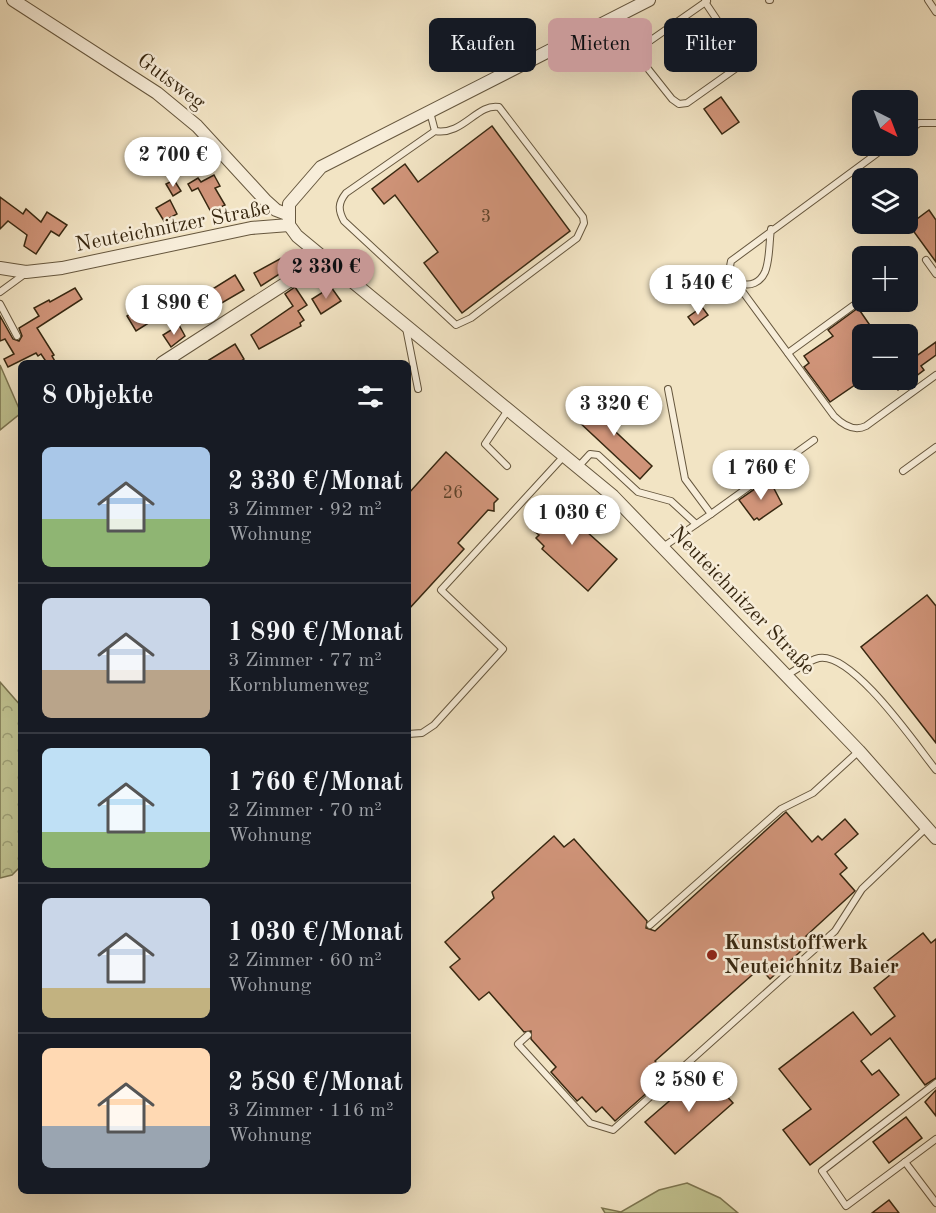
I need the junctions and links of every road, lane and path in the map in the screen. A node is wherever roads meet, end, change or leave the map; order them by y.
1 (13, 0) edge
2 (649, 0) edge
3 (928, 0) edge
4 (706, 1) edge
5 (936, 12) edge
6 (616, 18) edge
7 (652, 39) edge
8 (548, 52) edge
9 (650, 72) edge
10 (429, 111) junction
11 (936, 123) edge
12 (918, 124) edge
13 (435, 131) junction
14 (873, 156) edge
15 (289, 220) junction
16 (771, 229) junction
17 (325, 258) junction
18 (926, 260) dead end
19 (0, 268) edge
20 (26, 272) junction
21 (936, 274) edge
22 (737, 283) junction
23 (0, 292) edge
24 (0, 304) edge
25 (852, 307) edge
26 (405, 327) junction
27 (17, 336) dead end
28 (788, 353) junction
29 (167, 360) edge
30 (936, 375) edge
31 (418, 389) dead end
32 (668, 389) dead end
33 (508, 410) junction
34 (814, 440) dead end
35 (936, 447) edge
36 (565, 456) junction
37 (507, 466) dead end
38 (578, 467) junction
39 (903, 471) dead end
40 (711, 514) junction
41 (696, 524) junction
42 (663, 547) junction
43 (787, 675) junction
44 (411, 734) edge
45 (859, 751) junction
46 (936, 770) edge
47 (927, 827) junction
48 (936, 838) edge
49 (650, 925) dead end
50 (528, 1035) dead end
51 (936, 1083) edge
52 (936, 1139) edge
53 (905, 1162) junction
54 (936, 1203) edge

1 - 15 street, Gutsweg
2 - 6 street
3 - 5 lane
4 - 7 lane
4 - 9 lane
8 - 10 street
10 - 13 lane
10 - 15 street
11 - 12 lane
13 - 13 lane
14 - 16 lane
15 - 17 street, Neuteichnitzer Straße
15 - 20 street, Neuteichnitzer Straße
16 - 22 lane
16 - 22 lane
17 - 26 street, Neuteichnitzer Straße
17 - 29 street
18 - 21 lane
19 - 20 street, Neuteichnitzer Straße
20 - 23 lane
22 - 28 lane
24 - 27 lane
25 - 28 lane
26 - 31 lane
26 - 33 street, Neuteichnitzer Straße
28 - 30 lane
32 - 40 lane
33 - 36 street, Neuteichnitzer Straße
33 - 37 lane
34 - 40 lane
35 - 39 lane
36 - 38 street, Neuteichnitzer Straße
36 - 44 lane
38 - 41 lane
38 - 42 street, Neuteichnitzer Straße
40 - 41 lane
41 - 42 lane
42 - 43 street, Neuteichnitzer Straße
43 - 45 street, Neuteichnitzer Straße
43 - 46 lane
45 - 47 street, Neuteichnitzer Straße
45 - 49 lane
47 - 48 street, Neuteichnitzer Straße
47 - 50 lane
51 - 53 lane
52 - 53 lane
53 - 54 lane

